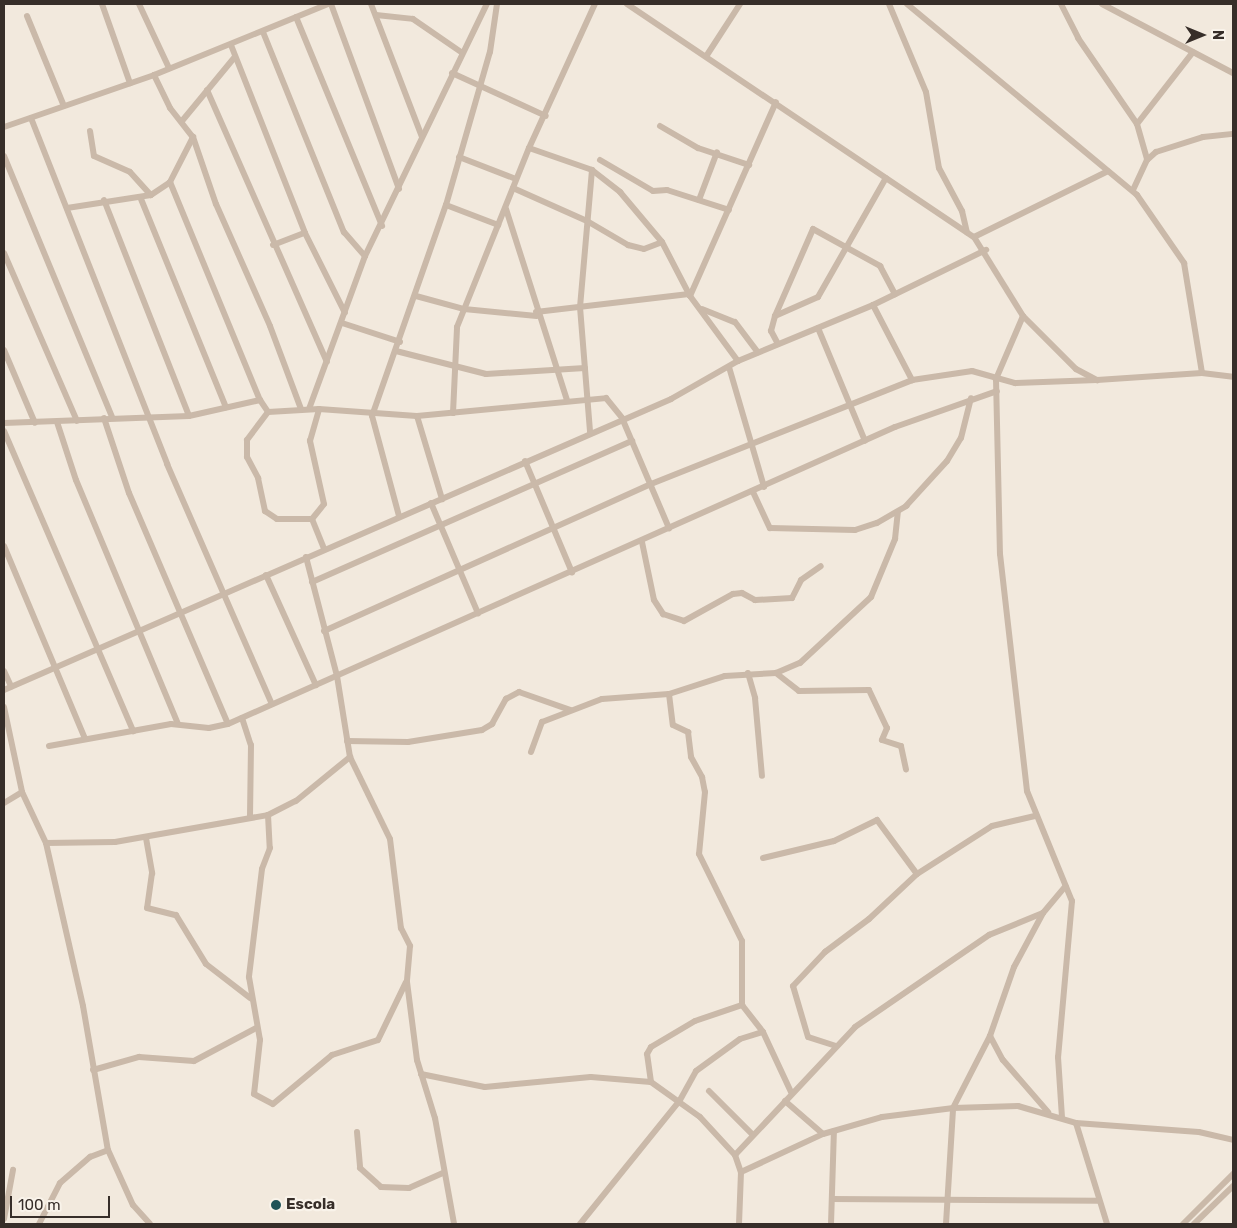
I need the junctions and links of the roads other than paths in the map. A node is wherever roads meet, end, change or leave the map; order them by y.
1 (102, 4) edge
2 (139, 4) edge
3 (329, 4) edge
4 (372, 4) edge
5 (487, 4) edge
6 (497, 4) edge
7 (595, 4) edge
8 (627, 4) edge
9 (740, 4) edge
10 (889, 4) edge
11 (907, 4) edge
12 (1061, 4) edge
13 (1102, 4) edge
14 (376, 15) junction
15 (27, 16) dead end
16 (296, 17) junction
17 (263, 32) junction
18 (231, 45) junction
19 (462, 52) junction
20 (1193, 52) junction
21 (707, 55) junction
22 (234, 58) junction
23 (169, 68) junction
24 (452, 73) junction
25 (1233, 73) edge
26 (154, 74) junction
27 (130, 83) junction
28 (482, 85) junction
29 (207, 90) junction
30 (776, 102) junction
31 (64, 106) junction
32 (546, 116) junction
33 (32, 118) junction
34 (182, 120) junction
35 (1137, 124) junction
36 (660, 126) dead end
37 (4, 128) edge
38 (90, 131) dead end
39 (1233, 134) edge
40 (194, 137) junction
41 (422, 137) junction
42 (529, 148) junction
43 (717, 152) junction
44 (4, 156) edge
45 (459, 158) junction
46 (600, 160) dead end
47 (1147, 160) junction
48 (749, 165) junction
49 (592, 170) junction
50 (1108, 171) junction
51 (886, 178) junction
52 (516, 179) junction
53 (170, 182) junction
54 (513, 188) junction
55 (399, 189) junction
56 (1133, 190) junction
57 (151, 195) junction
58 (141, 199) junction
59 (104, 200) junction
60 (699, 200) junction
61 (446, 205) junction
62 (505, 206) junction
63 (67, 208) junction
64 (729, 210) junction
65 (587, 221) junction
66 (498, 225) junction
67 (382, 226) junction
68 (967, 232) junction
69 (305, 233) junction
70 (974, 237) junction
71 (662, 242) junction
72 (273, 246) junction
73 (848, 246) junction
74 (986, 250) junction
75 (4, 253) edge
76 (365, 256) junction
77 (896, 294) junction
78 (690, 295) junction
79 (416, 296) junction
80 (873, 304) junction
81 (580, 307) junction
82 (464, 309) junction
83 (702, 309) junction
84 (345, 313) junction
85 (536, 314) junction
86 (775, 316) junction
87 (1023, 316) junction
88 (342, 323) junction
89 (818, 328) junction
90 (400, 342) junction
91 (778, 344) junction
92 (4, 350) edge
93 (396, 351) junction
94 (758, 352) junction
95 (738, 361) junction
96 (328, 362) junction
97 (729, 367) junction
98 (585, 368) junction
99 (454, 369) junction
100 (557, 370) junction
101 (1202, 373) junction
102 (1233, 376) edge
103 (996, 379) junction
104 (912, 380) junction
105 (1097, 380) junction
106 (997, 391) junction
107 (585, 397) junction
108 (971, 398) junction
109 (260, 400) junction
110 (567, 400) junction
111 (849, 403) junction
112 (226, 407) junction
113 (301, 409) junction
114 (309, 409) junction
115 (319, 409) junction
116 (268, 412) junction
117 (453, 413) junction
118 (150, 416) junction
119 (189, 416) junction
120 (372, 416) junction
121 (417, 416) junction
122 (112, 417) junction
123 (104, 418) junction
124 (622, 418) junction
125 (77, 421) junction
126 (57, 422) junction
127 (4, 423) edge
128 (35, 423) junction
129 (4, 431) edge
130 (590, 432) junction
131 (632, 441) junction
132 (865, 441) junction
133 (750, 443) junction
134 (525, 461) junction
135 (651, 484) junction
136 (535, 485) junction
137 (764, 487) junction
138 (753, 492) junction
139 (442, 499) junction
140 (431, 504) junction
141 (898, 512) junction
142 (399, 516) junction
143 (312, 519) junction
144 (440, 527) junction
145 (553, 528) junction
146 (669, 528) junction
147 (642, 542) junction
148 (4, 546) edge
149 (324, 549) junction
150 (306, 557) junction
151 (821, 566) dead end
152 (459, 571) junction
153 (572, 572) junction
154 (266, 575) junction
155 (312, 582) junction
156 (224, 593) junction
157 (181, 610) junction
158 (478, 613) junction
159 (140, 629) junction
160 (324, 632) junction
161 (98, 648) junction
162 (55, 666) junction
163 (4, 671) edge
164 (748, 673) junction
165 (776, 673) junction
166 (337, 676) junction
167 (316, 685) junction
168 (11, 686) junction
169 (4, 690) edge
170 (669, 694) junction
171 (272, 704) junction
172 (4, 707) edge
173 (570, 710) junction
174 (242, 718) junction
175 (178, 724) junction
176 (228, 724) junction
177 (133, 731) junction
178 (85, 739) junction
179 (347, 741) junction
180 (49, 746) dead end
181 (531, 752) dead end
182 (350, 757) junction
183 (906, 770) dead end
184 (762, 776) dead end
185 (22, 792) junction
186 (4, 803) edge
187 (268, 815) junction
188 (250, 816) junction
189 (1035, 816) junction
190 (146, 838) junction
191 (46, 843) junction
192 (763, 858) dead end
193 (917, 874) junction
194 (1066, 886) junction
195 (1043, 913) junction
196 (406, 982) junction
197 (251, 999) junction
198 (742, 1005) junction
199 (256, 1028) junction
200 (763, 1032) junction
201 (990, 1036) junction
202 (836, 1046) junction
203 (93, 1070) junction
204 (421, 1074) junction
205 (651, 1082) junction
206 (709, 1091) dead end
207 (791, 1092) junction
208 (680, 1100) junction
209 (785, 1100) junction
210 (953, 1108) junction
211 (1048, 1112) junction
212 (1062, 1118) junction
213 (1076, 1122) junction
214 (834, 1131) junction
215 (357, 1132) dead end
216 (823, 1134) junction
217 (753, 1136) junction
218 (1233, 1140) edge
219 (108, 1150) junction
220 (735, 1155) junction
221 (13, 1170) dead end
222 (741, 1172) junction
223 (443, 1173) junction
224 (1233, 1174) edge
225 (1233, 1186) edge
226 (947, 1197) junction
227 (832, 1199) junction
228 (1099, 1201) junction
229 (4, 1220) edge
230 (39, 1224) edge
231 (150, 1224) edge
232 (454, 1224) edge
233 (580, 1224) edge
234 (739, 1224) edge
235 (831, 1224) edge
236 (946, 1224) edge
237 (1107, 1224) edge
238 (1182, 1224) edge
239 (1194, 1224) edge

1 - 27 street
2 - 23 street
3 - 16 street
3 - 55 street
4 - 14 street
5 - 19 street
6 - 28 street
7 - 32 street
8 - 21 street
9 - 21 street
10 - 68 street
11 - 50 street
12 - 35 street
13 - 20 street
14 - 19 street
14 - 41 street
15 - 31 street
16 - 17 street
16 - 67 street
17 - 18 street
17 - 76 street
18 - 22 street
18 - 23 street
19 - 24 street
20 - 25 street
20 - 35 street
21 - 30 street
22 - 29 street
22 - 69 street
23 - 26 street
24 - 28 street
24 - 41 street
26 - 27 street
26 - 34 street
27 - 31 street
28 - 32 street
28 - 45 street
29 - 34 street
29 - 72 street
30 - 48 street
30 - 51 street
31 - 33 street
32 - 42 street
33 - 37 street
33 - 63 street
34 - 40 street
35 - 47 street
36 - 43 street
38 - 57 street
39 - 47 street
40 - 53 street
40 - 113 street
41 - 55 street
42 - 49 street
42 - 52 street
43 - 48 street
43 - 60 street
44 - 122 street
45 - 52 street
45 - 61 street
46 - 60 street
47 - 56 street
48 - 64 street
49 - 65 street
49 - 71 street
50 - 56 street
50 - 70 street
51 - 68 street
51 - 73 street
52 - 54 street
53 - 57 street
53 - 109 street
54 - 62 street
54 - 65 street
55 - 67 street
56 - 101 street
57 - 58 street
58 - 59 street
58 - 112 street
59 - 63 street
59 - 119 street
60 - 64 street
61 - 66 street
61 - 79 street
62 - 66 street
62 - 85 street
63 - 118 street
64 - 78 street
65 - 71 street
65 - 81 street
66 - 82 street
67 - 76 street
68 - 70 street
69 - 72 street
69 - 84 street
70 - 74 street
71 - 78 street
72 - 96 street
73 - 77 street
73 - 86 street
73 - 86 street
74 - 77 street
74 - 87 street
75 - 125 street
76 - 84 street
77 - 80 street
78 - 81 street
78 - 83 street
79 - 82 street
79 - 90 street
80 - 89 street
80 - 104 street
81 - 85 street
81 - 98 street
82 - 85 street
82 - 99 street
83 - 94 street
83 - 95 street
84 - 88 street
85 - 100 street
86 - 91 street
87 - 103 street
87 - 105 street
88 - 90 street
88 - 96 street
89 - 91 street
89 - 111 street
90 - 93 street
91 - 94 street
92 - 128 street
93 - 99 street
93 - 120 street
94 - 95 street
95 - 97 street
96 - 114 street
97 - 124 street
97 - 133 street
98 - 100 street
98 - 107 street
99 - 100 street
99 - 117 street
100 - 110 street
101 - 102 street
101 - 105 street
103 - 104 street
103 - 105 street
103 - 106 street
104 - 111 street
106 - 108 street
106 - 189 street
107 - 110 street
107 - 124 street
107 - 130 street
108 - 132 street
108 - 141 street
109 - 112 street
109 - 116 street
110 - 117 street
111 - 132 street
111 - 133 street
112 - 119 street
113 - 114 street
113 - 116 street
114 - 115 street
115 - 120 street
115 - 143 street
116 - 143 street
117 - 121 street
118 - 119 street
118 - 122 street
118 - 156 street
120 - 121 street
120 - 142 street
121 - 139 street
122 - 123 street
123 - 125 street
123 - 157 street
124 - 130 street
124 - 131 street
125 - 126 street
126 - 128 street
126 - 159 street
127 - 128 street
129 - 161 street
130 - 134 street
131 - 135 street
131 - 136 street
132 - 137 street
133 - 135 street
133 - 137 street
134 - 136 street
134 - 139 street
135 - 145 street
135 - 146 street
136 - 144 street
136 - 145 street
137 - 138 street
138 - 141 street
138 - 146 street
139 - 140 street
140 - 142 street
140 - 144 street
141 - 165 street
142 - 149 street
143 - 149 street
144 - 152 street
144 - 155 street
145 - 152 street
145 - 153 street
146 - 147 street
147 - 151 street
147 - 153 street
148 - 162 street
149 - 150 street
150 - 154 street
150 - 155 street
152 - 158 street
152 - 160 street
153 - 158 street
154 - 156 street
154 - 167 street
155 - 160 street
156 - 157 street
156 - 171 street
157 - 159 street
157 - 176 street
158 - 166 street
159 - 161 street
159 - 175 street
160 - 166 street
161 - 162 street
161 - 177 street
162 - 168 street
162 - 178 street
163 - 168 street
164 - 165 street
164 - 170 street
164 - 184 street
165 - 183 street
166 - 167 street
166 - 179 street
167 - 171 street
168 - 169 street
170 - 173 street
170 - 198 street
171 - 174 street
172 - 185 street
173 - 179 street
173 - 181 street
174 - 176 street
174 - 188 street
175 - 176 street
175 - 177 street
177 - 178 street
178 - 180 street
179 - 182 street
182 - 187 street
182 - 196 street
185 - 186 street
185 - 191 street
187 - 188 street
187 - 197 street
188 - 190 street
189 - 193 street
189 - 194 street
190 - 191 street
190 - 197 street
191 - 203 street
192 - 193 street
193 - 202 street
194 - 195 street
194 - 212 street
195 - 201 street
195 - 202 street
196 - 199 street
196 - 204 street
197 - 199 street
198 - 200 street
198 - 205 street
199 - 203 street
200 - 207 street
200 - 208 street
201 - 210 street
201 - 211 street
202 - 207 street
203 - 219 street
204 - 205 street
204 - 223 street
205 - 208 street
206 - 217 street
207 - 209 street
208 - 220 street
208 - 233 street
209 - 216 street
209 - 217 street
210 - 211 street
210 - 214 street
210 - 226 street
211 - 212 street
212 - 213 street
213 - 218 street
213 - 228 street
214 - 216 street
214 - 227 street
215 - 223 street
216 - 222 street
217 - 220 street
219 - 230 street
219 - 231 street
220 - 222 street
221 - 229 street
222 - 234 street
223 - 232 street
224 - 238 street
225 - 239 street
226 - 227 street
226 - 228 street
226 - 236 street
227 - 235 street
228 - 237 street

